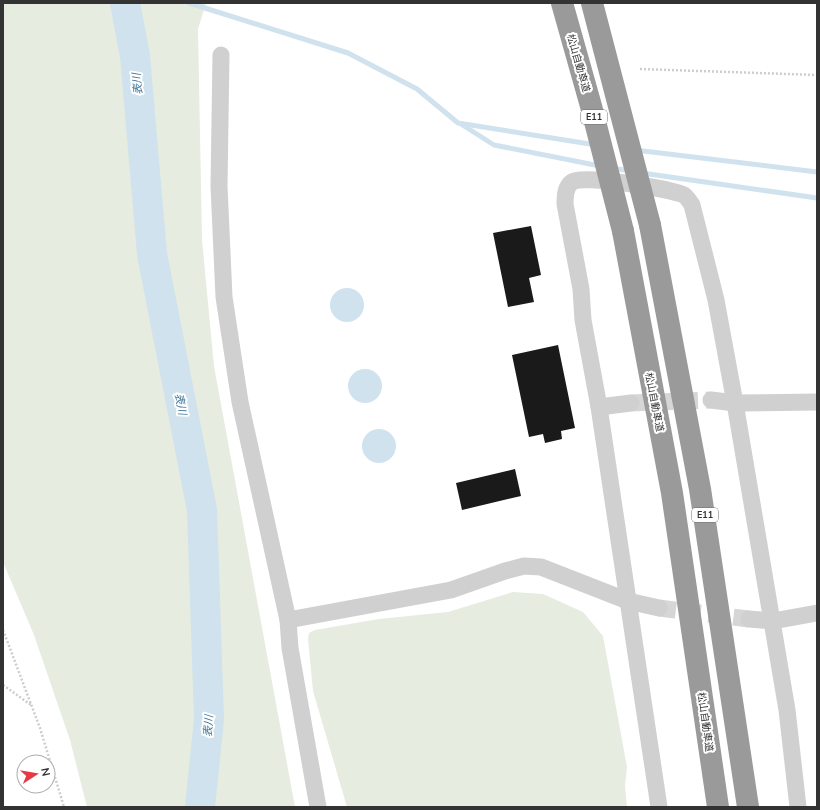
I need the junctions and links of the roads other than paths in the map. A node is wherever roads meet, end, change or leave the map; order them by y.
1 (562, 3) edge
2 (592, 3) edge
3 (222, 55) dead end
4 (711, 400) tunnel mouth
5 (817, 402) edge
6 (631, 403) tunnel mouth
7 (736, 403) junction
8 (599, 407) junction
9 (628, 601) junction
10 (659, 608) tunnel mouth
11 (817, 613) edge
12 (748, 619) tunnel mouth
13 (288, 620) junction
14 (773, 621) junction
15 (318, 807) edge
16 (659, 807) edge
17 (718, 807) edge
18 (748, 807) edge
19 (798, 807) edge

1 - 17 highway, 松山自動車道 / E11, bridge
2 - 18 highway, E11, bridge
3 - 13 street
4 - 7 street
5 - 7 street
6 - 8 street
7 - 8 street
7 - 14 street
8 - 9 street
9 - 10 street
9 - 13 street
9 - 16 street
11 - 14 street
12 - 14 street
13 - 15 street
14 - 19 street

